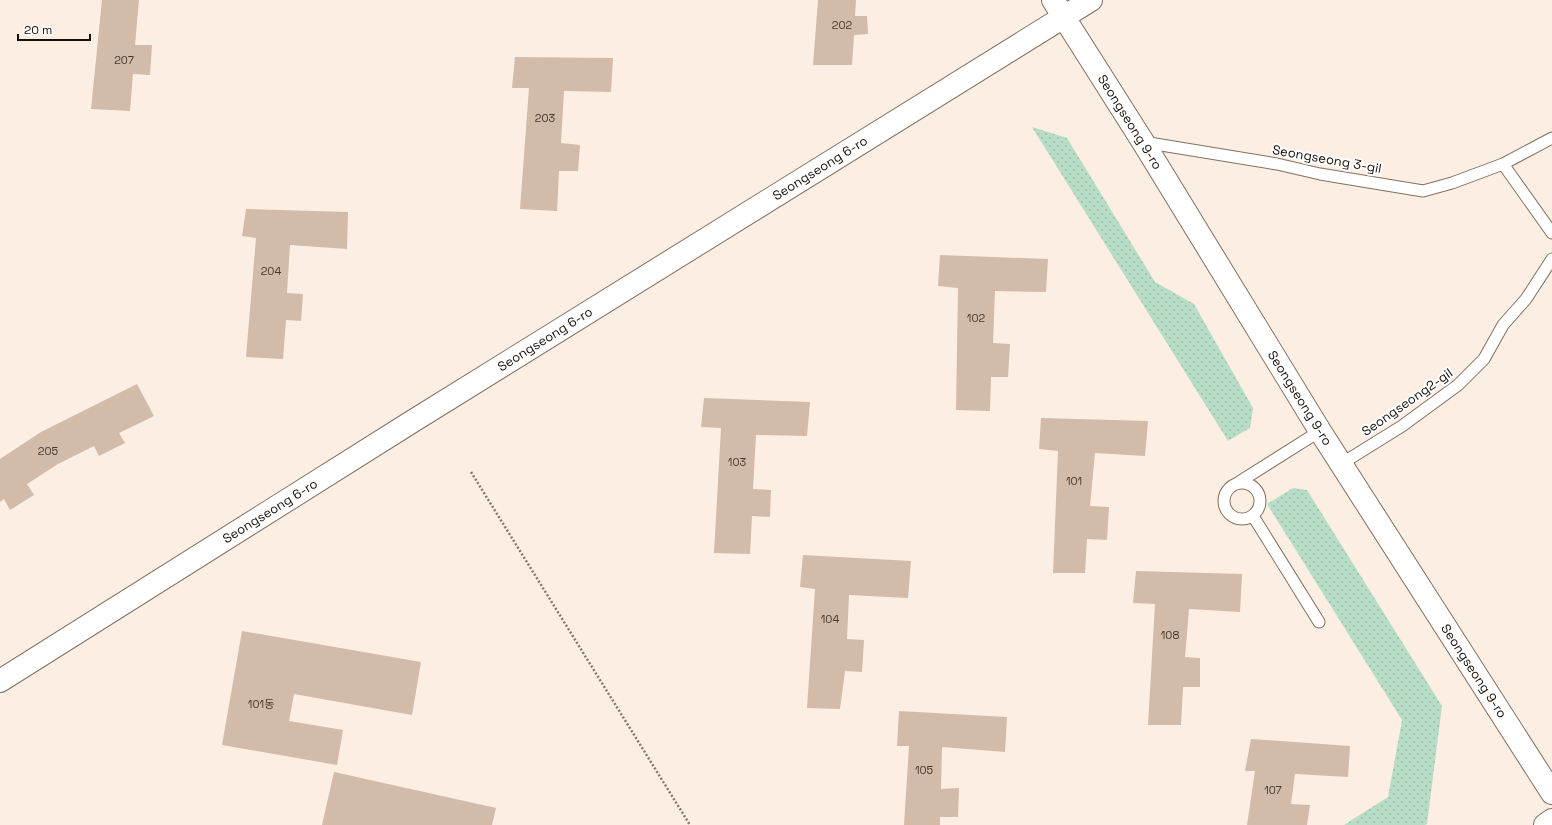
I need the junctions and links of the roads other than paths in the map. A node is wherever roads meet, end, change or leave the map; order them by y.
1 (1091, 0) edge
2 (1058, 9) edge
3 (1552, 138) edge
4 (1143, 142) junction
5 (1503, 164) junction
6 (1552, 233) edge
7 (1552, 259) edge
8 (1320, 431) junction
9 (1340, 464) junction
10 (1234, 485) junction
11 (1253, 516) junction
12 (1319, 622) dead end
13 (0, 681) edge
14 (1552, 793) edge
15 (1552, 820) edge
16 (1545, 825) edge

1 - 2 street, Seongseong 6-ro
2 - 4 street, Seongseong 9-ro
2 - 13 street, Seongseong 6-ro
3 - 5 lane, Seongseong 3-gil
4 - 5 lane, Seongseong 3-gil
4 - 8 street, Seongseong 9-ro
5 - 6 lane
7 - 9 lane, Seongseong2-gil
8 - 9 street, Seongseong 9-ro
8 - 10 lane
9 - 14 street, Seongseong 9-ro
10 - 11 lane
10 - 11 lane
11 - 12 lane
15 - 16 street

